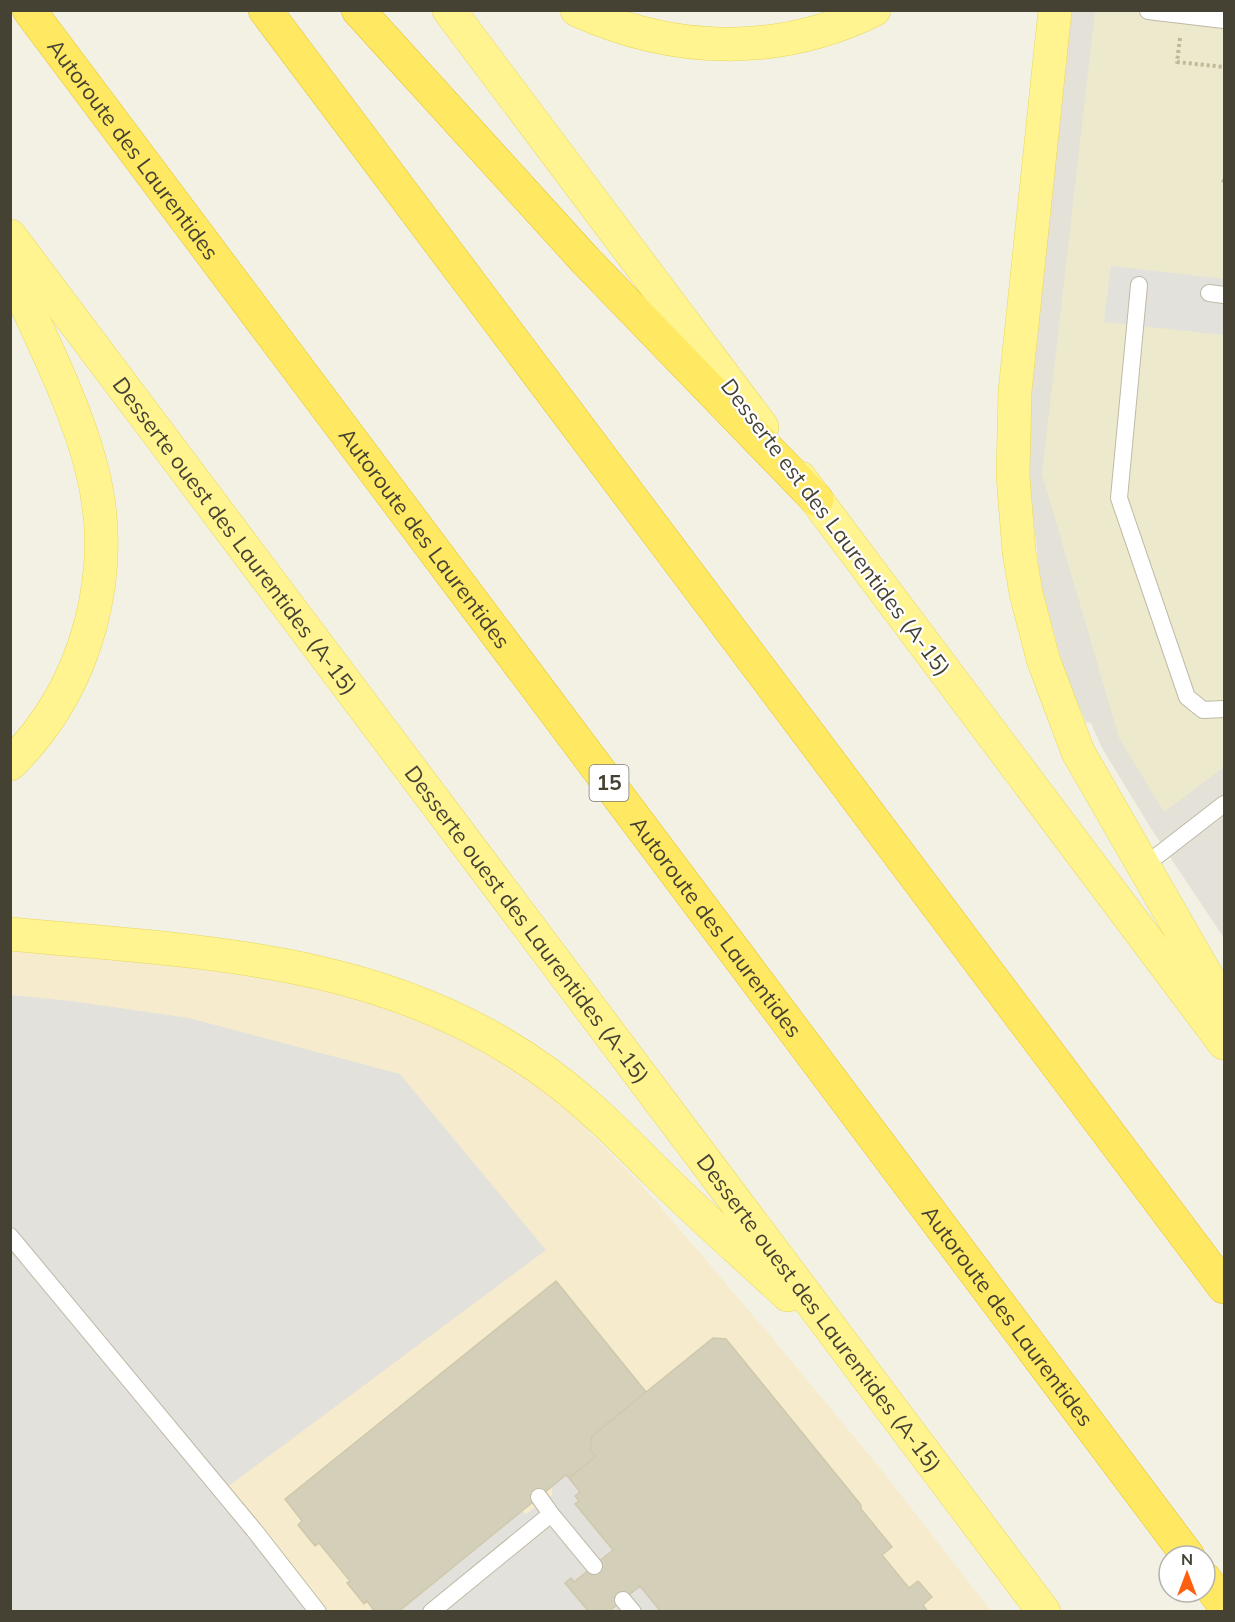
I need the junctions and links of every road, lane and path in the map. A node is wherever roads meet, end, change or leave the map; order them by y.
1 (29, 10) edge
2 (265, 10) edge
3 (358, 10) edge
4 (449, 10) edge
5 (577, 10) edge
6 (874, 10) edge
7 (1055, 10) edge
8 (1148, 11) edge
9 (1224, 20) edge
10 (1177, 62) dead end
11 (1224, 67) edge
12 (10, 236) edge
13 (10, 268) edge
14 (1139, 285) dead end
15 (817, 500) junction
16 (1224, 709) edge
17 (10, 764) edge
18 (1224, 804) edge
19 (1144, 866) junction
20 (10, 934) edge
21 (1224, 1006) edge
22 (1224, 1042) edge
23 (10, 1236) edge
24 (1224, 1287) edge
25 (853, 1356) junction
26 (539, 1497) dead end
27 (551, 1514) junction
28 (1179, 1544) edge
29 (594, 1566) dead end
30 (318, 1611) edge
31 (431, 1611) edge
32 (1044, 1611) edge

1 - 28 highway, Autoroute des Laurentides / 15
2 - 24 highway
3 - 15 highway
4 - 15 main road, Desserte est des Laurentides (A-15)
5 - 6 main road
7 - 19 main road
8 - 9 lane
10 - 11 path
12 - 25 main road, Desserte ouest des Laurentides (A-15)
13 - 17 main road
14 - 16 lane
15 - 22 main road, Desserte est des Laurentides (A-15)
18 - 19 lane
19 - 21 main road
20 - 25 main road
23 - 30 lane
25 - 32 main road, Desserte ouest des Laurentides (A-15)
26 - 27 lane
27 - 29 lane
27 - 31 lane

